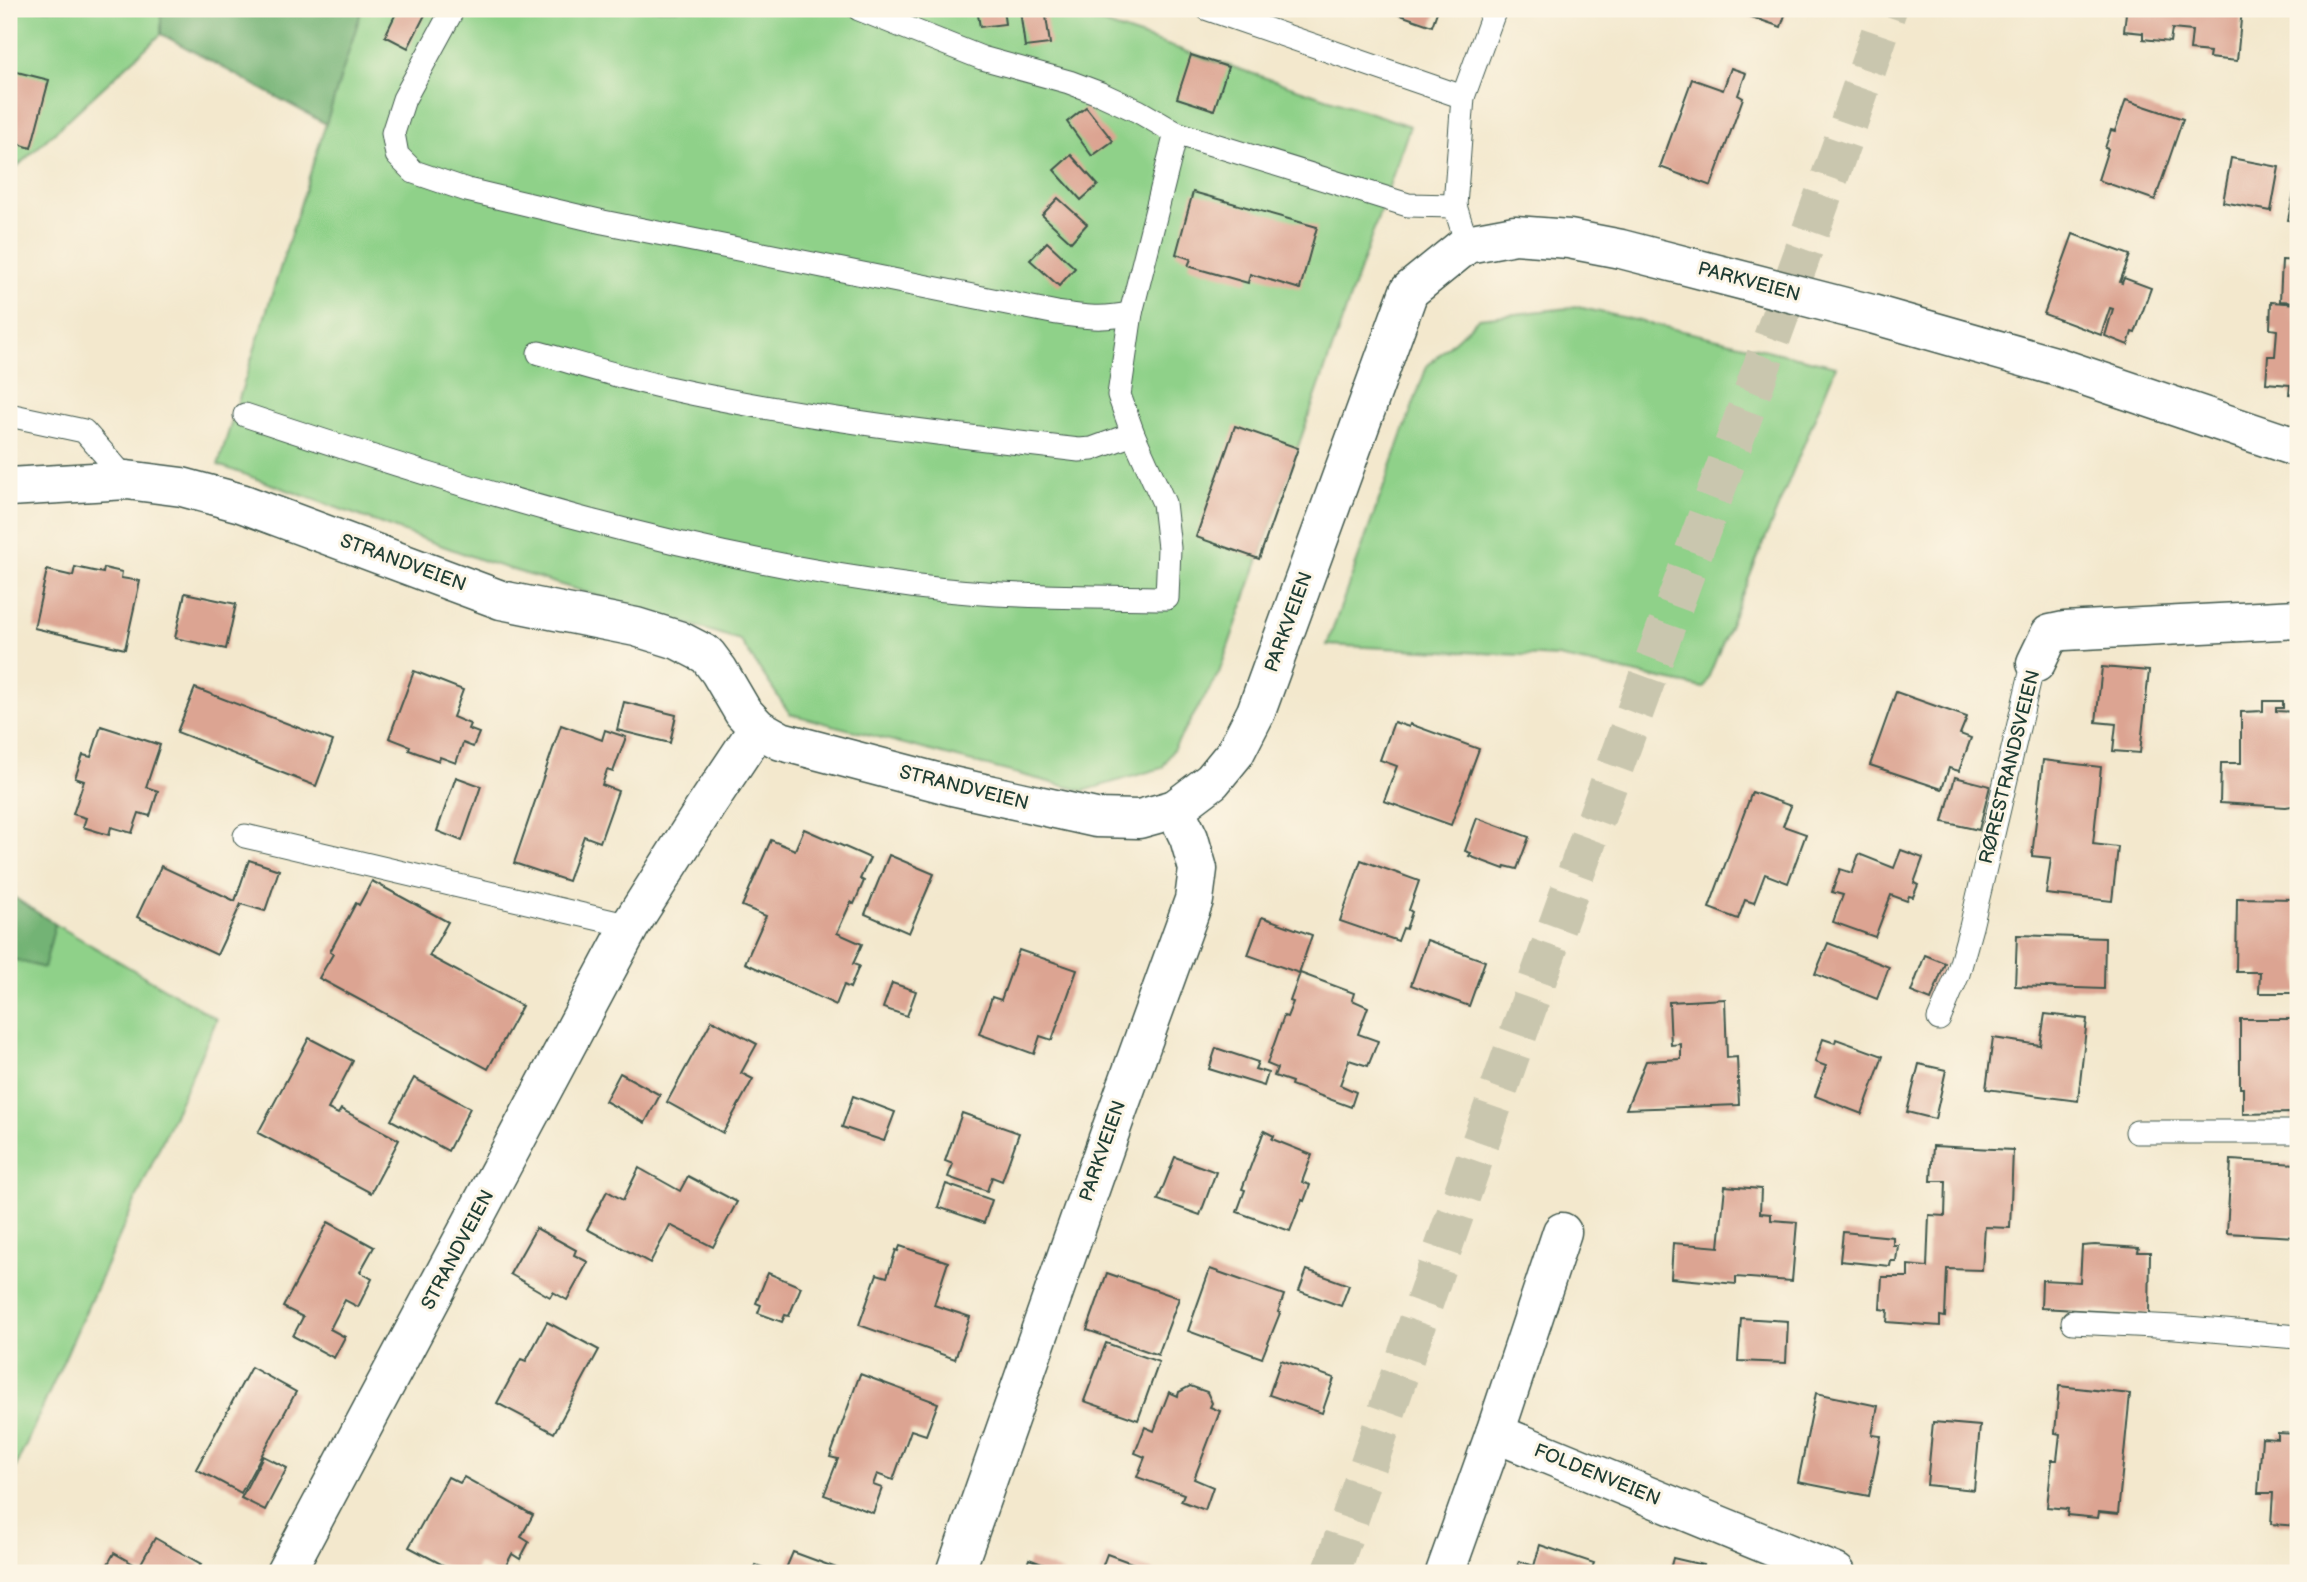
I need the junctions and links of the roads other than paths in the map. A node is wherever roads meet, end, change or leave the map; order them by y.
1 (453, 9) edge
2 (859, 9) edge
3 (1208, 9) edge
4 (1495, 9) edge
5 (1463, 97) junction
6 (1176, 133) junction
7 (1455, 206) junction
8 (1467, 244) junction
9 (1131, 313) junction
10 (539, 353) dead end
11 (9, 415) edge
12 (245, 415) dead end
13 (1133, 434) junction
14 (2298, 448) edge
15 (127, 480) junction
16 (9, 487) edge
17 (2298, 619) edge
18 (2036, 663) joint
19 (758, 728) junction
20 (1175, 810) junction
21 (245, 836) dead end
22 (630, 926) junction
23 (1939, 1019) dead end
24 (2137, 1132) dead end
25 (2298, 1132) edge
26 (1562, 1232) dead end
27 (2073, 1322) dead end
28 (2298, 1337) edge
29 (1495, 1433) junction
30 (285, 1573) edge
31 (956, 1573) edge
32 (1445, 1573) edge
33 (1836, 1573) edge

1 - 9 lane
2 - 6 lane
3 - 5 lane
4 - 5 lane
5 - 7 lane
6 - 7 lane
6 - 9 lane
7 - 8 lane
8 - 14 street, PARKVEIEN
8 - 20 street, PARKVEIEN
9 - 13 lane
10 - 13 lane
11 - 15 lane
12 - 13 lane
15 - 16 street, STRANDVEIEN
15 - 19 street, STRANDVEIEN
17 - 18 street, RØRESTRANDSVEIEN
18 - 23 lane, RØRESTRANDSVEIEN
19 - 20 street, STRANDVEIEN
19 - 22 street, STRANDVEIEN
20 - 31 street, PARKVEIEN
21 - 22 lane
22 - 30 street, STRANDVEIEN
24 - 25 lane
26 - 29 street
27 - 28 lane
29 - 32 street
29 - 33 street, FOLDENVEIEN

